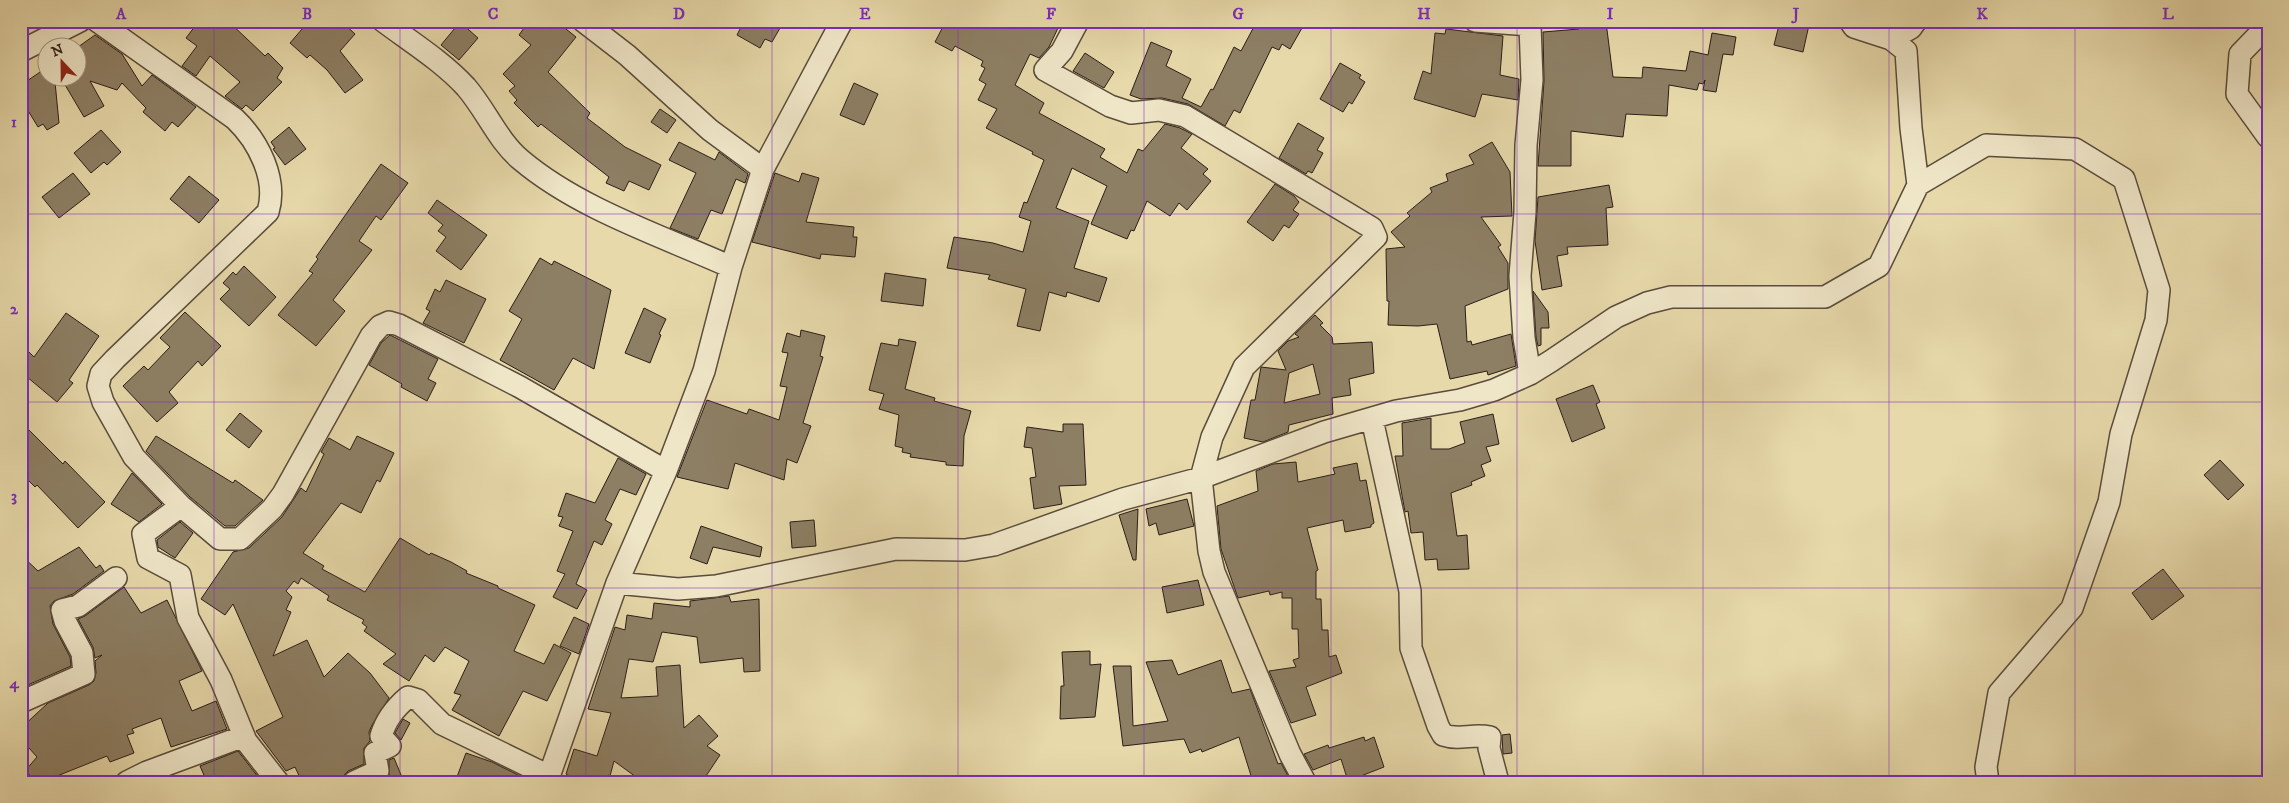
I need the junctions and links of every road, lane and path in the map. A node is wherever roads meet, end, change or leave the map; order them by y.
1 (80, 21) edge
2 (97, 21) edge
3 (383, 21) edge
4 (583, 21) edge
5 (842, 21) edge
6 (1078, 21) edge
7 (1475, 21) edge
8 (1850, 21) edge
9 (1916, 21) edge
10 (2268, 25) edge
11 (1891, 39) junction
12 (21, 51) edge
13 (2268, 137) edge
14 (763, 169) junction
15 (1918, 185) junction
16 (731, 266) junction
17 (1530, 374) junction
18 (1372, 418) junction
19 (666, 470) junction
20 (1201, 478) junction
21 (181, 506) junction
22 (116, 578) dead end
23 (617, 583) junction
24 (21, 702) edge
25 (244, 736) junction
26 (548, 779) edge
27 (127, 782) edge
28 (278, 782) edge
29 (354, 782) edge
30 (1305, 782) edge
31 (1498, 782) edge
32 (1988, 782) edge

1 - 12 street
2 - 21 street
3 - 16 street
4 - 14 street
5 - 14 street
6 - 20 street
7 - 17 street
8 - 11 street
9 - 11 street
10 - 13 street
11 - 15 street
14 - 16 street
15 - 17 street
15 - 32 street
16 - 19 street
17 - 18 street
18 - 20 street
18 - 31 street
19 - 21 street
19 - 23 street
20 - 23 street
20 - 30 street
21 - 25 street
22 - 24 street
23 - 26 street
25 - 27 street
25 - 28 street
26 - 29 street

